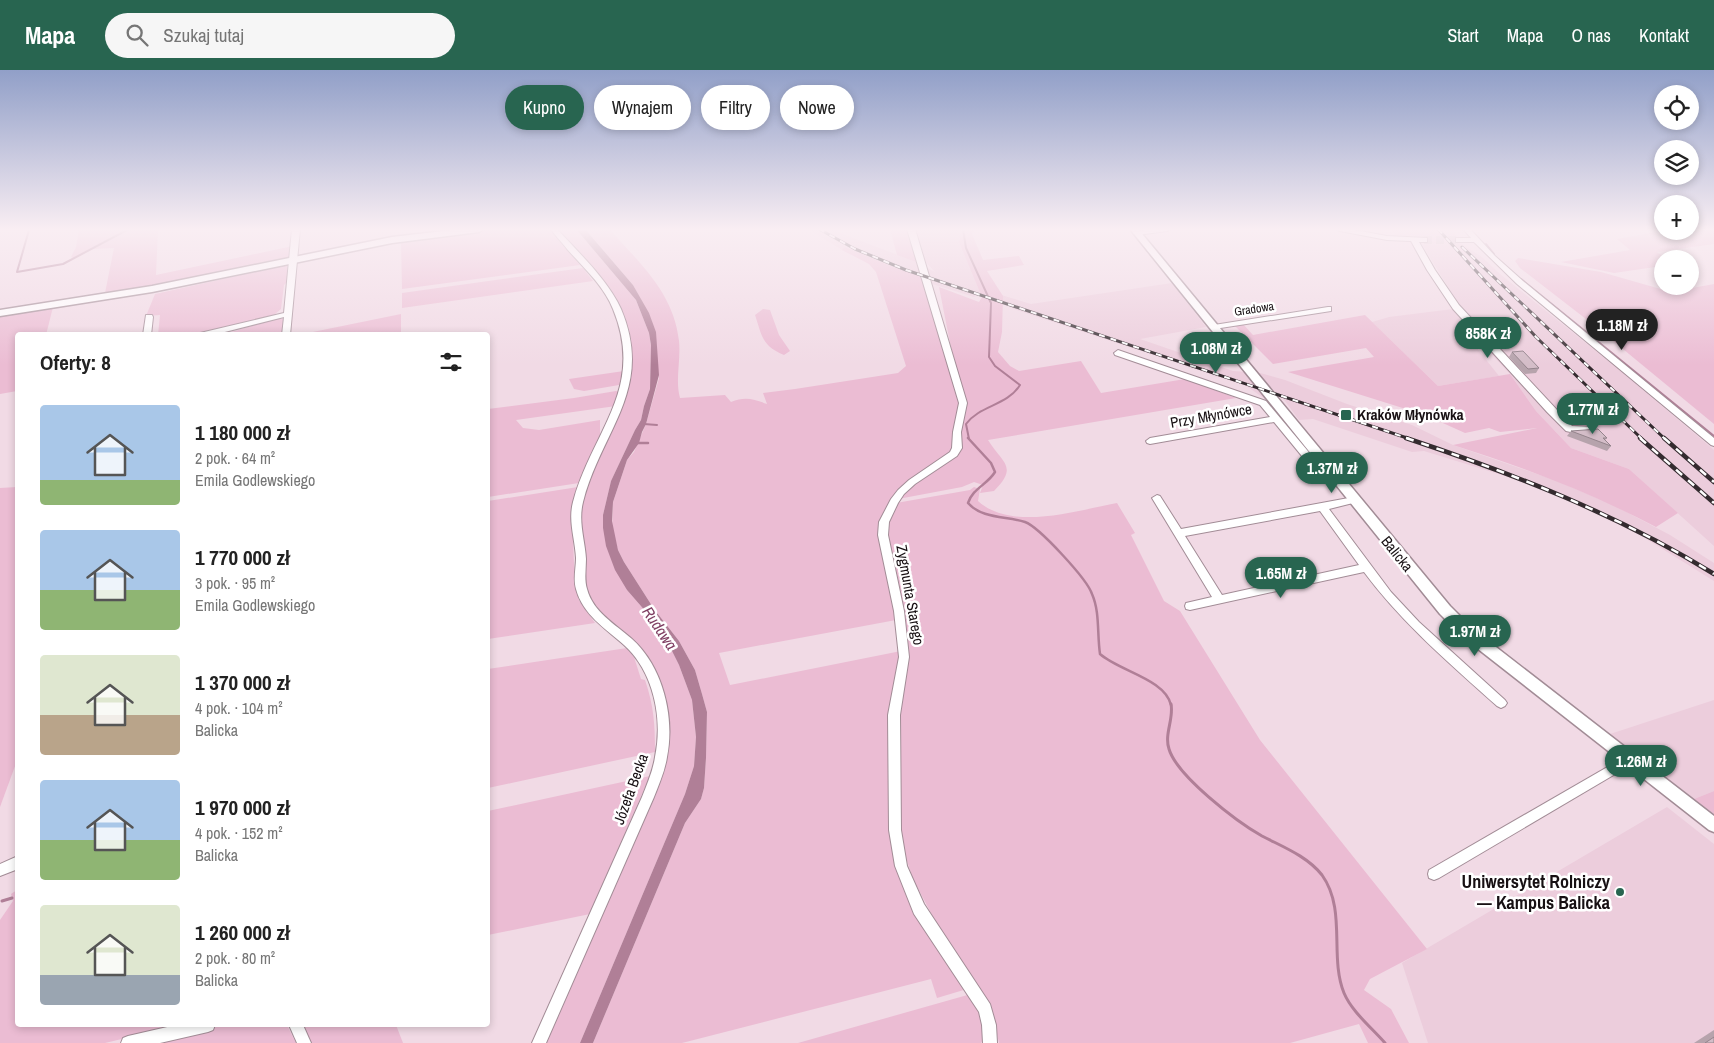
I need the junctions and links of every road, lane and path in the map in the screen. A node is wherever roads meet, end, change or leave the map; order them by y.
1 (221, 274) edge
2 (292, 274) edge
3 (590, 274) edge
4 (925, 274) edge
5 (1171, 274) edge
6 (1434, 274) edge
7 (1510, 274) edge
8 (1328, 308) dead end
9 (0, 313) edge
10 (288, 314) junction
11 (149, 317) dead end
12 (1214, 327) junction
13 (147, 332) edge
14 (215, 332) edge
15 (286, 332) edge
16 (1118, 353) dead end
17 (1276, 419) junction
18 (1595, 429) edge
19 (1150, 441) dead end
20 (1714, 443) edge
21 (1322, 461) junction
22 (1156, 498) dead end
23 (1354, 500) junction
24 (1322, 507) junction
25 (1179, 533) junction
26 (1367, 567) junction
27 (1219, 599) junction
28 (1190, 606) dead end
29 (1501, 703) dead end
30 (1630, 759) junction
31 (1714, 825) edge
32 (15, 863) edge
33 (0, 870) edge
34 (1434, 874) dead end
35 (199, 1027) edge
36 (297, 1027) edge
37 (128, 1043) edge
38 (304, 1043) edge
39 (539, 1043) edge
40 (990, 1043) edge

1 - 9 street
2 - 10 street
3 - 39 street, Józefa Becka
4 - 40 street, Zygmunta Starego
5 - 12 street, Balicka
6 - 18 street
7 - 20 street
8 - 12 street, Gradowa
10 - 14 street
10 - 15 street
11 - 13 street
12 - 21 street, Balicka
16 - 17 street, Przy Młynówce
17 - 19 street, Przy Młynówce
17 - 21 street, Przy Młynówce
21 - 23 street, Balicka
22 - 25 street
23 - 24 street
23 - 30 street, Balicka
24 - 25 street
24 - 26 street
25 - 27 street
26 - 27 street
26 - 29 street
27 - 28 street
30 - 31 street, Balicka
30 - 34 street
32 - 33 street
35 - 37 street
36 - 38 street

